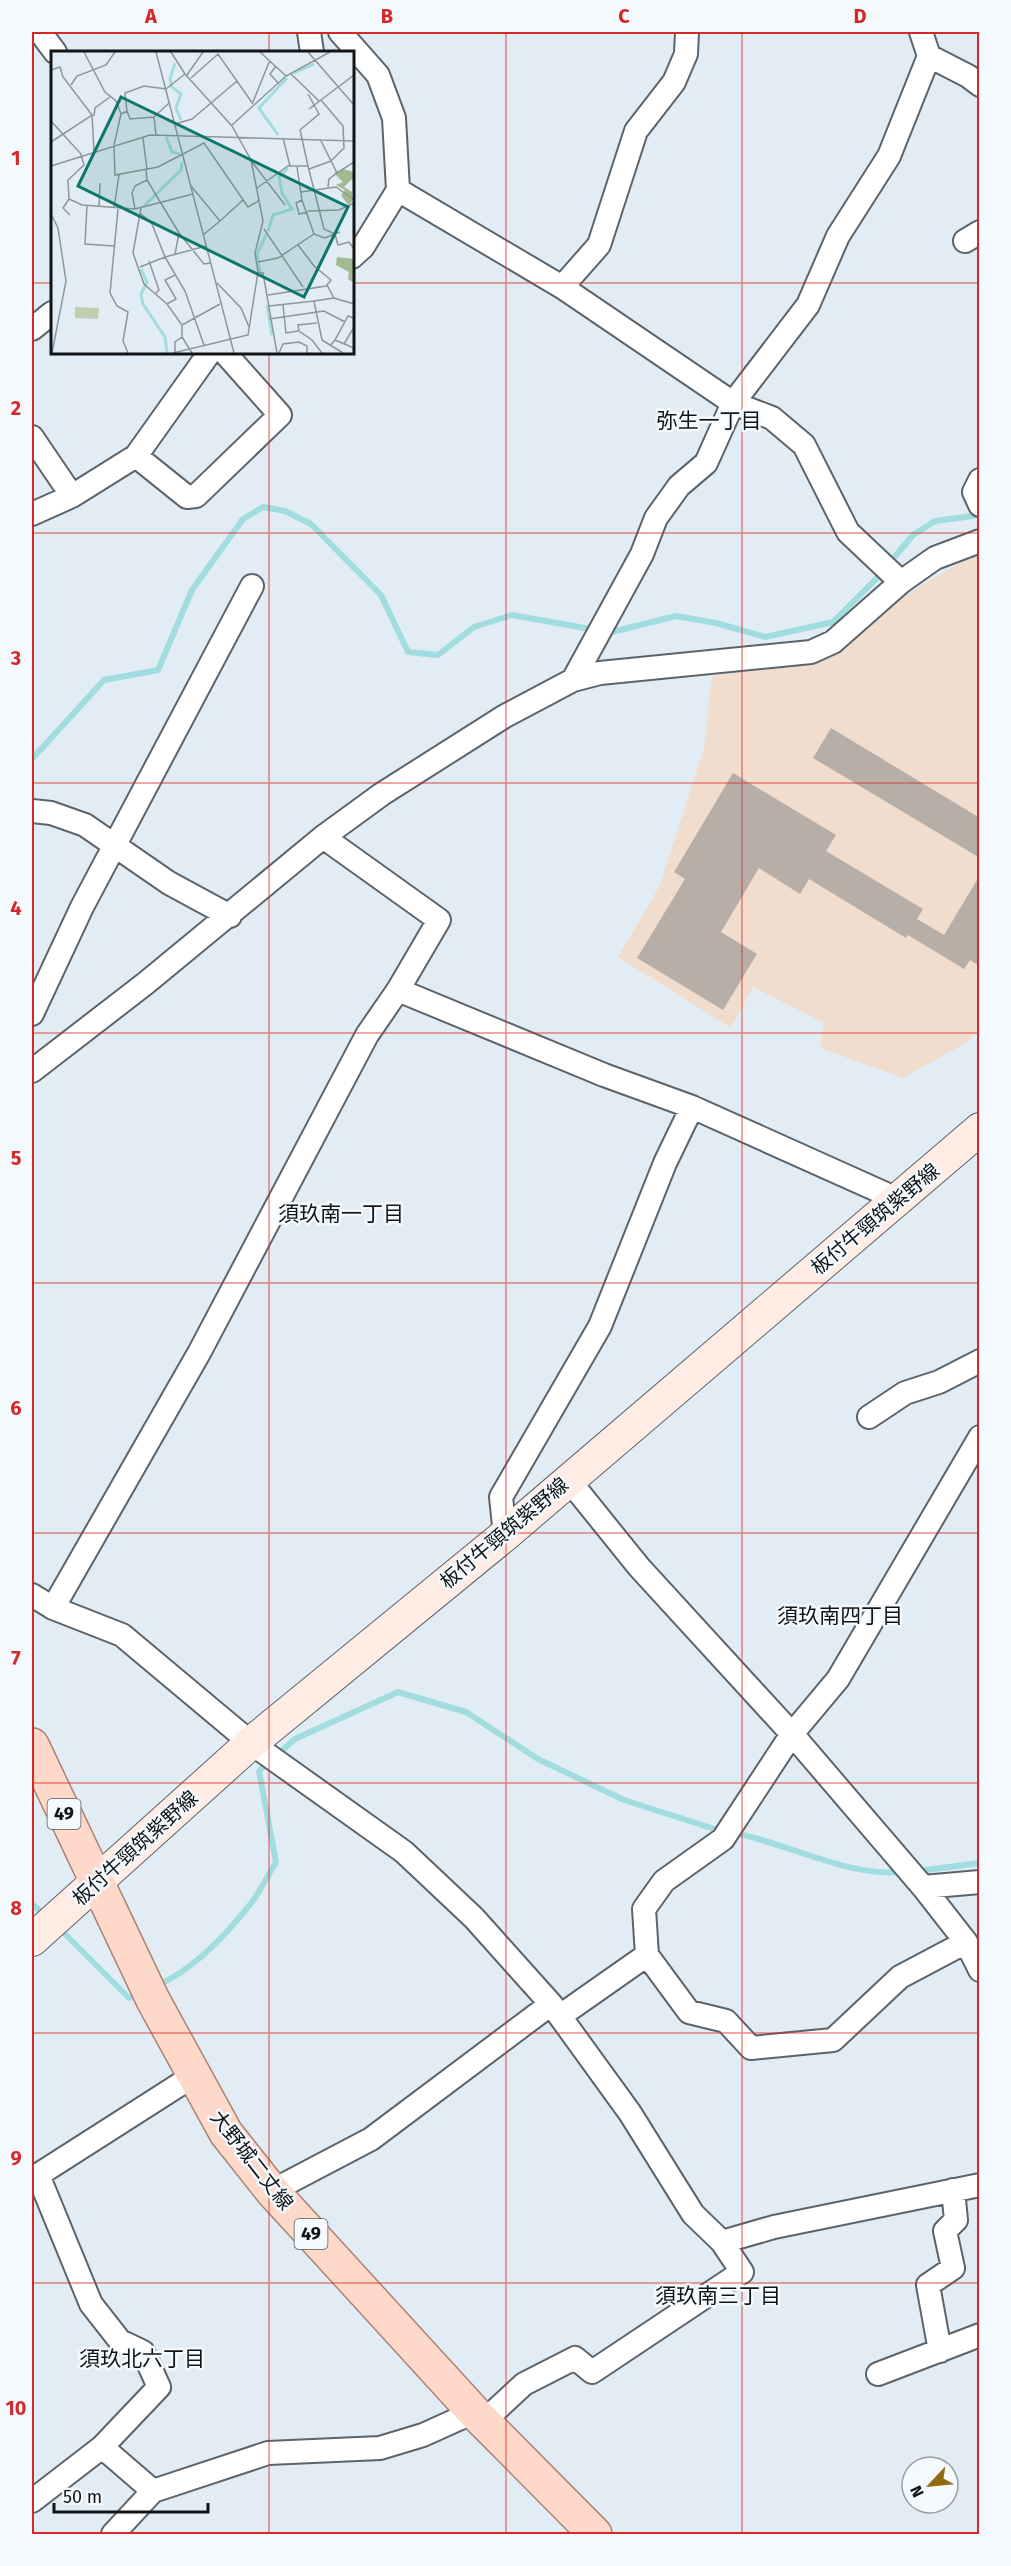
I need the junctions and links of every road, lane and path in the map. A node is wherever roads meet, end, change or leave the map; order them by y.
1 (40, 32) edge
2 (309, 32) edge
3 (340, 32) edge
4 (687, 32) edge
5 (921, 32) edge
6 (54, 51) edge
7 (312, 51) edge
8 (929, 56) junction
9 (980, 85) edge
10 (398, 190) junction
11 (354, 255) edge
12 (562, 287) junction
13 (51, 315) edge
14 (32, 329) edge
15 (211, 354) edge
16 (213, 354) edge
17 (733, 403) junction
18 (32, 437) edge
19 (136, 456) junction
20 (72, 496) junction
21 (32, 514) edge
22 (980, 541) edge
23 (901, 582) junction
24 (252, 586) dead end
25 (573, 680) junction
26 (32, 811) edge
27 (323, 837) junction
28 (115, 846) junction
29 (230, 916) junction
30 (398, 990) junction
31 (32, 1014) edge
32 (32, 1071) edge
33 (692, 1107) junction
34 (980, 1130) edge
35 (897, 1199) junction
36 (980, 1361) edge
37 (869, 1417) dead end
38 (980, 1437) edge
39 (568, 1479) junction
40 (505, 1535) junction
41 (32, 1595) edge
42 (54, 1608) junction
43 (792, 1734) junction
44 (251, 1743) junction
45 (32, 1745) edge
46 (978, 1877) edge
47 (97, 1883) junction
48 (923, 1887) junction
49 (32, 1940) edge
50 (966, 1942) junction
51 (647, 1955) junction
52 (980, 1970) edge
53 (556, 2010) junction
54 (193, 2076) junction
55 (35, 2174) edge
56 (980, 2185) edge
57 (953, 2190) junction
58 (272, 2191) junction
59 (722, 2241) junction
60 (980, 2335) edge
61 (940, 2351) junction
62 (878, 2374) dead end
63 (479, 2417) junction
64 (102, 2448) junction
65 (153, 2491) junction
66 (32, 2501) edge
67 (113, 2535) edge
68 (595, 2535) edge

1 - 6 street
2 - 7 street
3 - 10 street
4 - 12 street
5 - 8 street
8 - 9 street
8 - 17 street
10 - 11 street
10 - 12 street
12 - 17 street
13 - 14 street
15 - 19 street
16 - 19 street
17 - 23 street
17 - 25 street
18 - 20 street
19 - 20 street
20 - 21 street
22 - 23 street
23 - 25 street
24 - 28 street
25 - 27 street
26 - 28 street
27 - 29 street
27 - 30 street
28 - 29 street
28 - 31 street
29 - 32 street
30 - 33 street
30 - 42 street
33 - 35 street
33 - 40 street
34 - 35 main road, 板付牛頸筑紫野線
35 - 39 main road, 板付牛頸筑紫野線
36 - 37 street
38 - 43 street
39 - 40 main road, 板付牛頸筑紫野線
39 - 43 street
40 - 44 main road, 板付牛頸筑紫野線
41 - 42 street
42 - 44 street
43 - 48 street
43 - 51 street
44 - 47 main road, 板付牛頸筑紫野線
44 - 53 street
45 - 47 main road, 大野城二丈線 / 49
46 - 48 street
47 - 49 main road, 板付牛頸筑紫野線
47 - 54 main road, 大野城二丈線 / 49
48 - 50 street
50 - 51 street
50 - 52 street
51 - 53 street
53 - 58 street
53 - 59 street
54 - 55 street
54 - 58 main road, 大野城二丈線 / 49
55 - 64 street
56 - 57 street
57 - 59 street
57 - 61 street
58 - 63 main road, 大野城二丈線 / 49
59 - 63 street
60 - 61 street
61 - 62 street
63 - 65 street
63 - 68 main road, 大野城二丈線 / 49
64 - 65 street
64 - 66 street
65 - 67 street

